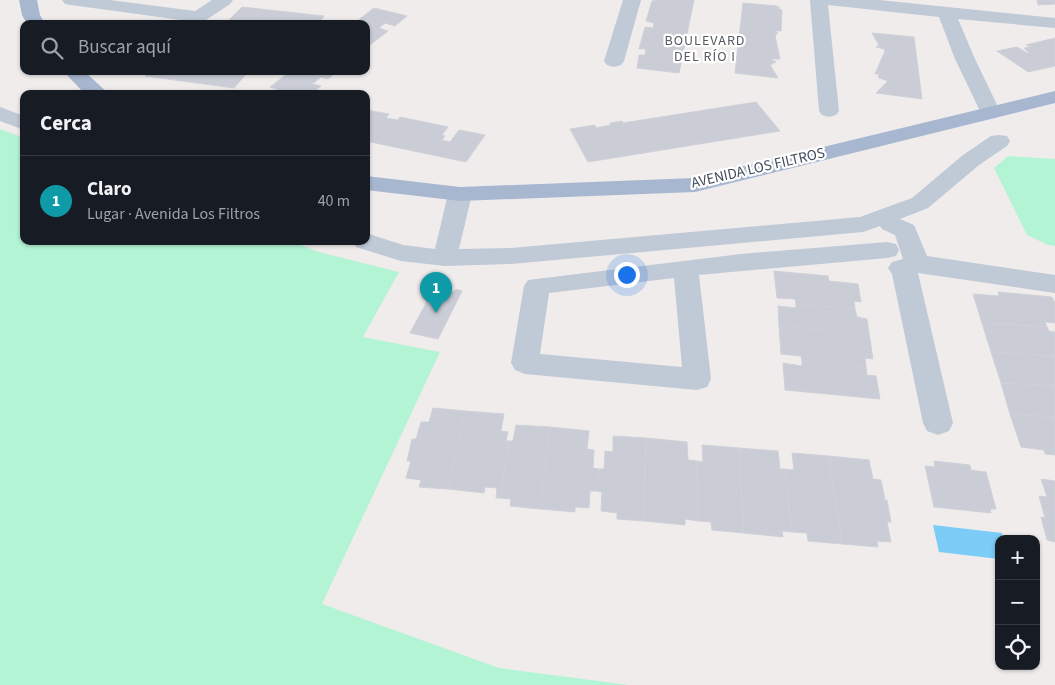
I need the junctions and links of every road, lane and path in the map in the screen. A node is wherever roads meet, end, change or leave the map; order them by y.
1 (28, 0) edge
2 (71, 0) edge
3 (224, 0) edge
4 (632, 0) edge
5 (819, 0) edge
6 (827, 0) edge
7 (946, 12) junction
8 (34, 20) edge
9 (192, 20) edge
10 (1055, 23) edge
11 (614, 61) dead end
12 (77, 75) edge
13 (93, 90) edge
14 (1055, 97) edge
15 (829, 112) dead end
16 (0, 113) edge
17 (991, 113) junction
18 (20, 122) edge
19 (999, 141) dead end
20 (370, 183) edge
21 (460, 194) junction
22 (889, 220) junction
23 (370, 242) edge
24 (445, 258) junction
25 (903, 260) junction
26 (686, 270) junction
27 (1055, 284) edge
28 (938, 423) dead end

1 - 8 main road
2 - 9 street
3 - 9 street
4 - 11 street
5 - 15 street
6 - 7 street
7 - 10 street
7 - 17 street
12 - 13 main road
14 - 17 main road, AVENIDA LOS FILTROS
16 - 18 street
17 - 21 main road, AVENIDA LOS FILTROS
19 - 22 street
20 - 21 main road, AVENIDA LOS FILTROS
21 - 24 street
22 - 24 street
22 - 25 street
22 - 25 street
23 - 24 street
25 - 26 street
25 - 27 street
25 - 28 street
26 - 26 street

